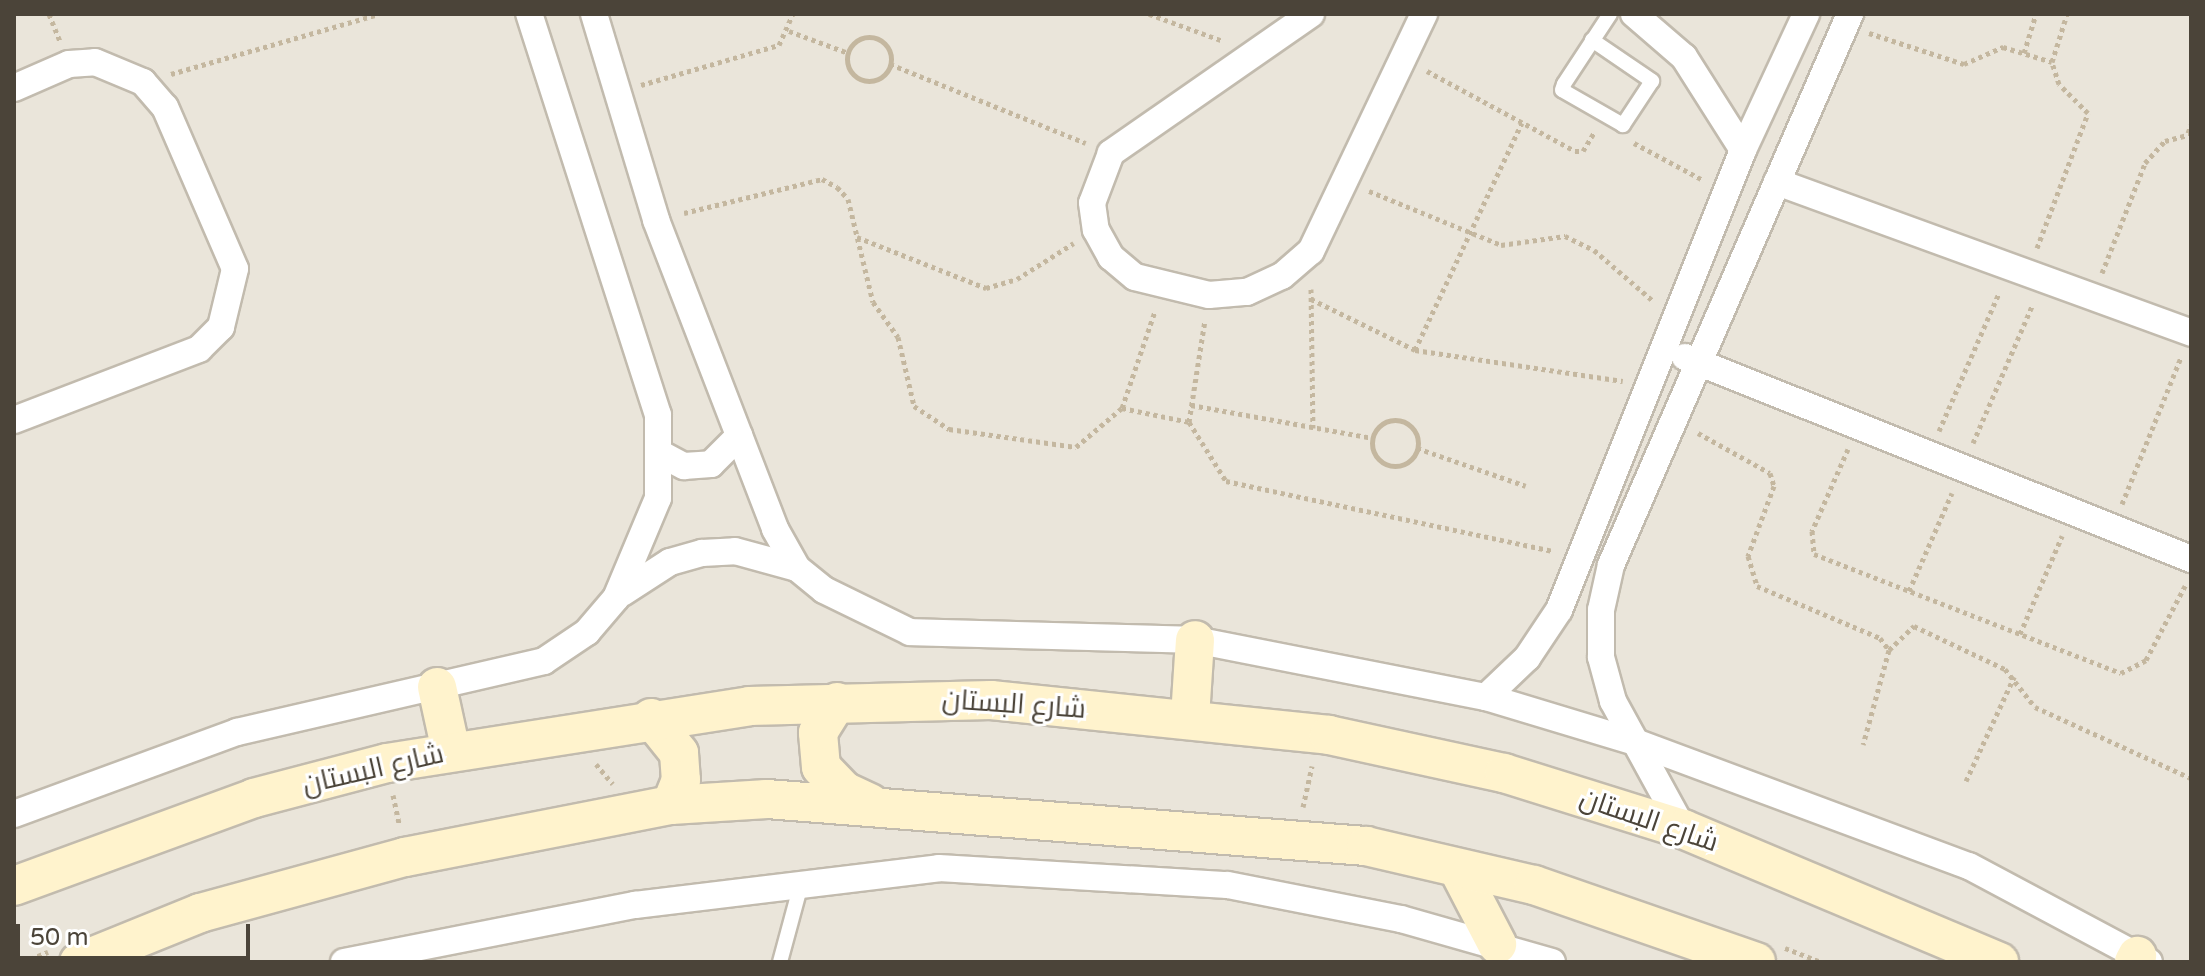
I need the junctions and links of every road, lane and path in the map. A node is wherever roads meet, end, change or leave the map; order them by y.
1 (379, 14) edge
2 (529, 14) edge
3 (594, 14) edge
4 (793, 14) edge
5 (1149, 14) edge
6 (1311, 14) edge
7 (1424, 14) edge
8 (1610, 14) edge
9 (1634, 14) edge
10 (1806, 14) edge
11 (2036, 14) edge
12 (2067, 14) edge
13 (1848, 19) edge
14 (789, 31) junction
15 (1592, 40) junction
16 (848, 53) junction
17 (1254, 53) junction
18 (2024, 53) junction
19 (1401, 58) junction
20 (2052, 62) junction
21 (890, 64) junction
22 (143, 82) junction
23 (14, 88) edge
24 (617, 92) junction
25 (1522, 123) junction
26 (2191, 125) edge
27 (1603, 129) dead end
28 (2190, 134) edge
29 (1622, 137) dead end
30 (1743, 150) junction
31 (1111, 153) junction
32 (1346, 181) junction
33 (1777, 182) junction
34 (1726, 192) junction
35 (656, 220) junction
36 (1096, 230) junction
37 (856, 236) junction
38 (1468, 237) junction
39 (1311, 251) junction
40 (2026, 275) junction
41 (1164, 286) junction
42 (1209, 295) junction
43 (2092, 298) junction
44 (1311, 299) junction
45 (1675, 320) junction
46 (2191, 333) edge
47 (1663, 349) junction
48 (1415, 350) junction
49 (1699, 363) junction
50 (1649, 385) junction
51 (1191, 405) junction
52 (1122, 408) junction
53 (14, 420) edge
54 (1674, 420) junction
55 (1189, 422) junction
56 (1858, 426) junction
57 (1313, 428) junction
58 (739, 436) junction
59 (1372, 438) junction
60 (1417, 448) junction
61 (661, 454) junction
62 (1929, 454) junction
63 (1963, 467) junction
64 (1526, 486) dead end
65 (2073, 511) junction
66 (2113, 527) junction
67 (1581, 557) junction
68 (2191, 559) edge
69 (797, 568) junction
70 (2191, 574) edge
71 (1909, 591) junction
72 (616, 598) junction
73 (2020, 634) junction
74 (1195, 640) junction
75 (1889, 650) junction
76 (2015, 676) junction
77 (437, 687) junction
78 (1486, 697) junction
79 (837, 702) junction
80 (1190, 717) junction
81 (651, 718) junction
82 (1635, 742) junction
83 (1863, 745) dead end
84 (451, 751) junction
85 (1314, 758) junction
86 (387, 763) junction
87 (2191, 778) edge
88 (1966, 781) dead end
89 (671, 805) junction
90 (876, 806) junction
91 (14, 814) edge
92 (1295, 819) junction
93 (1683, 829) junction
94 (405, 857) junction
95 (1458, 869) junction
96 (14, 886) edge
97 (800, 888) junction
98 (1497, 944) junction
99 (2140, 960) edge
100 (79, 962) edge
101 (344, 962) edge
102 (780, 962) edge
103 (1552, 962) edge
104 (1756, 962) edge
105 (1999, 962) edge

1 - 22 path
2 - 61 street
3 - 24 street
4 - 14 path
5 - 17 path
6 - 17 street
7 - 19 street
8 - 15 lane
9 - 30 street
10 - 30 street
11 - 18 path
12 - 20 path
13 - 18 path
13 - 33 street
14 - 16 path
14 - 24 path
15 - 15 lane
16 - 21 path
16 - 21 path
17 - 31 street
18 - 20 path
19 - 25 path
19 - 32 street
20 - 40 path
21 - 31 path
22 - 23 street
22 - 53 street
24 - 35 street
25 - 27 path
25 - 38 path
26 - 28 path
28 - 43 path
29 - 34 path
30 - 34 street
31 - 36 street
32 - 38 path
32 - 39 street
33 - 40 street
33 - 49 street
34 - 45 street
35 - 37 path
35 - 58 street
36 - 37 path
36 - 41 street
37 - 52 path
38 - 45 path
38 - 48 path
39 - 42 street
39 - 44 path
40 - 43 street
40 - 62 path
40 - 63 path
41 - 42 street
41 - 52 path
42 - 51 path
43 - 46 street
44 - 48 path
44 - 57 path
45 - 47 street
46 - 66 path
47 - 49 street
47 - 50 street
48 - 50 path
49 - 54 street
49 - 56 street
50 - 67 street
51 - 55 path
51 - 57 path
52 - 55 path
54 - 75 path
54 - 82 street
55 - 67 path
56 - 62 street
56 - 71 path
57 - 59 path
58 - 61 street
58 - 69 street
59 - 60 path
59 - 60 path
60 - 64 path
61 - 72 street
62 - 63 street
63 - 65 street
63 - 71 path
65 - 66 street
65 - 73 path
66 - 68 street
67 - 78 street
69 - 72 street
69 - 74 street
70 - 73 path
71 - 73 path
72 - 77 street
74 - 78 street
74 - 80 street
75 - 76 path
75 - 83 path
76 - 87 path
76 - 88 path
77 - 84 street
77 - 91 street
78 - 82 street
79 - 80 street, شارع البستان
79 - 81 street, شارع البستان
79 - 90 street
80 - 85 street, شارع البستان
81 - 84 street, شارع البستان
81 - 89 street
82 - 93 street
82 - 99 street
84 - 86 street, شارع البستان
85 - 92 path
85 - 93 street, شارع البستان
86 - 94 path
86 - 96 street, شارع البستان
89 - 90 street
89 - 94 street
90 - 92 street
92 - 95 street
93 - 105 street, شارع البستان
94 - 100 street
95 - 98 street
95 - 104 street
97 - 98 street
97 - 101 street
97 - 102 lane
98 - 103 street

